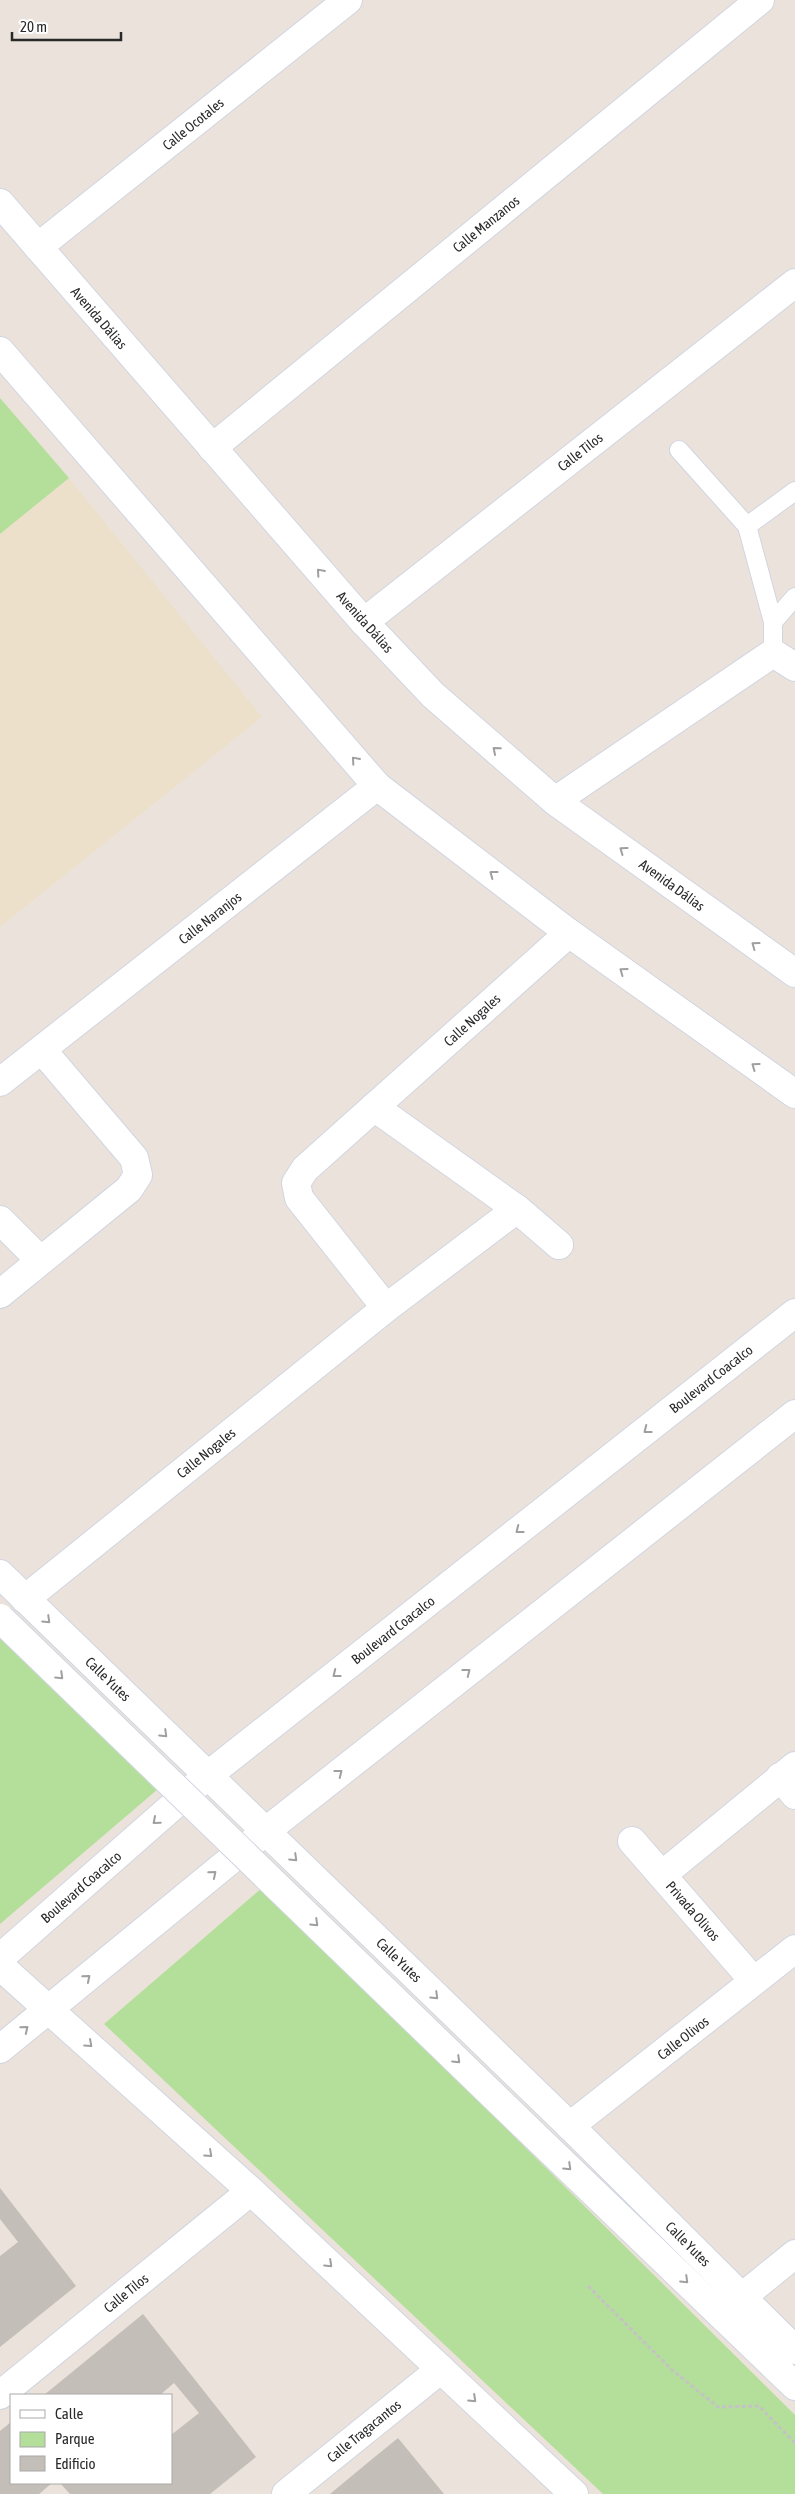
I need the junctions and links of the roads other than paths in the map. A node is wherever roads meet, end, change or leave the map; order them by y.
1 (348, 0) edge
2 (760, 0) edge
3 (0, 203) edge
4 (38, 247) junction
5 (795, 283) edge
6 (0, 351) edge
7 (212, 448) junction
8 (679, 450) dead end
9 (795, 491) edge
10 (747, 526) junction
11 (795, 597) edge
12 (364, 622) junction
13 (773, 622) junction
14 (784, 660) edge
15 (377, 786) junction
16 (555, 801) junction
17 (569, 933) junction
18 (795, 973) edge
19 (42, 1050) junction
20 (0, 1082) edge
21 (795, 1094) edge
22 (374, 1107) junction
23 (517, 1209) junction
24 (0, 1220) edge
25 (559, 1245) dead end
26 (40, 1260) junction
27 (0, 1294) edge
28 (386, 1308) junction
29 (795, 1313) edge
30 (795, 1414) edge
31 (0, 1574) edge
32 (26, 1599) junction
33 (0, 1618) edge
34 (207, 1776) junction
35 (790, 1779) edge
36 (266, 1831) junction
37 (632, 1841) dead end
38 (662, 1875) junction
39 (795, 1949) edge
40 (0, 1958) edge
41 (0, 1966) edge
42 (754, 1982) junction
43 (50, 2009) junction
44 (0, 2049) edge
45 (570, 2126) junction
46 (251, 2192) junction
47 (795, 2254) edge
48 (742, 2297) junction
49 (795, 2350) edge
50 (441, 2369) junction
51 (795, 2386) edge
52 (0, 2396) edge
53 (286, 2494) edge
54 (574, 2494) edge

1 - 4 main road, Calle Ocotales
2 - 7 main road, Calle Manzanos
3 - 4 main road, Avenida Dálias
4 - 7 main road, Avenida Dálias
5 - 12 main road, Calle Tilos
15 -> 6 main road
12 -> 7 main road, Avenida Dálias
8 - 10 lane
9 - 10 lane
10 - 13 lane
11 - 13 lane
16 -> 12 main road, Avenida Dálias
13 - 14 lane
14 - 16 main road
17 -> 15 main road
15 - 19 main road, Calle Naranjos
18 -> 16 main road, Avenida Dálias
21 -> 17 main road
17 - 22 main road, Calle Nogales
19 - 20 main road, Calle Naranjos
19 - 26 main road
22 - 23 main road
22 - 28 main road, Calle Nogales
23 - 25 main road
23 - 28 main road, Calle Nogales
24 - 26 main road
26 - 27 main road
28 - 32 main road, Calle Nogales
29 -> 34 main road, Boulevard Coacalco
36 -> 30 main road
31 - 32 main road, Calle Yutes
32 -> 34 main road, Calle Yutes
33 -> 51 main road, Calle Yutes, bridge
34 - 36 main road, Calle Yutes
34 -> 40 main road, Boulevard Coacalco
35 - 38 main road
43 -> 36 main road
36 -> 45 main road, Calle Yutes
37 - 38 main road, Privada Olivos
38 - 42 main road, Privada Olivos
39 - 42 main road, Calle Olivos
41 - 43 main road
42 - 45 main road, Calle Olivos
44 -> 43 main road
43 -> 46 main road
45 - 48 main road, Calle Yutes
46 -> 50 main road
46 - 52 main road, Calle Tilos
47 - 48 main road
48 - 49 main road, Calle Yutes
50 - 53 main road, Calle Tragacantos
50 -> 54 main road

